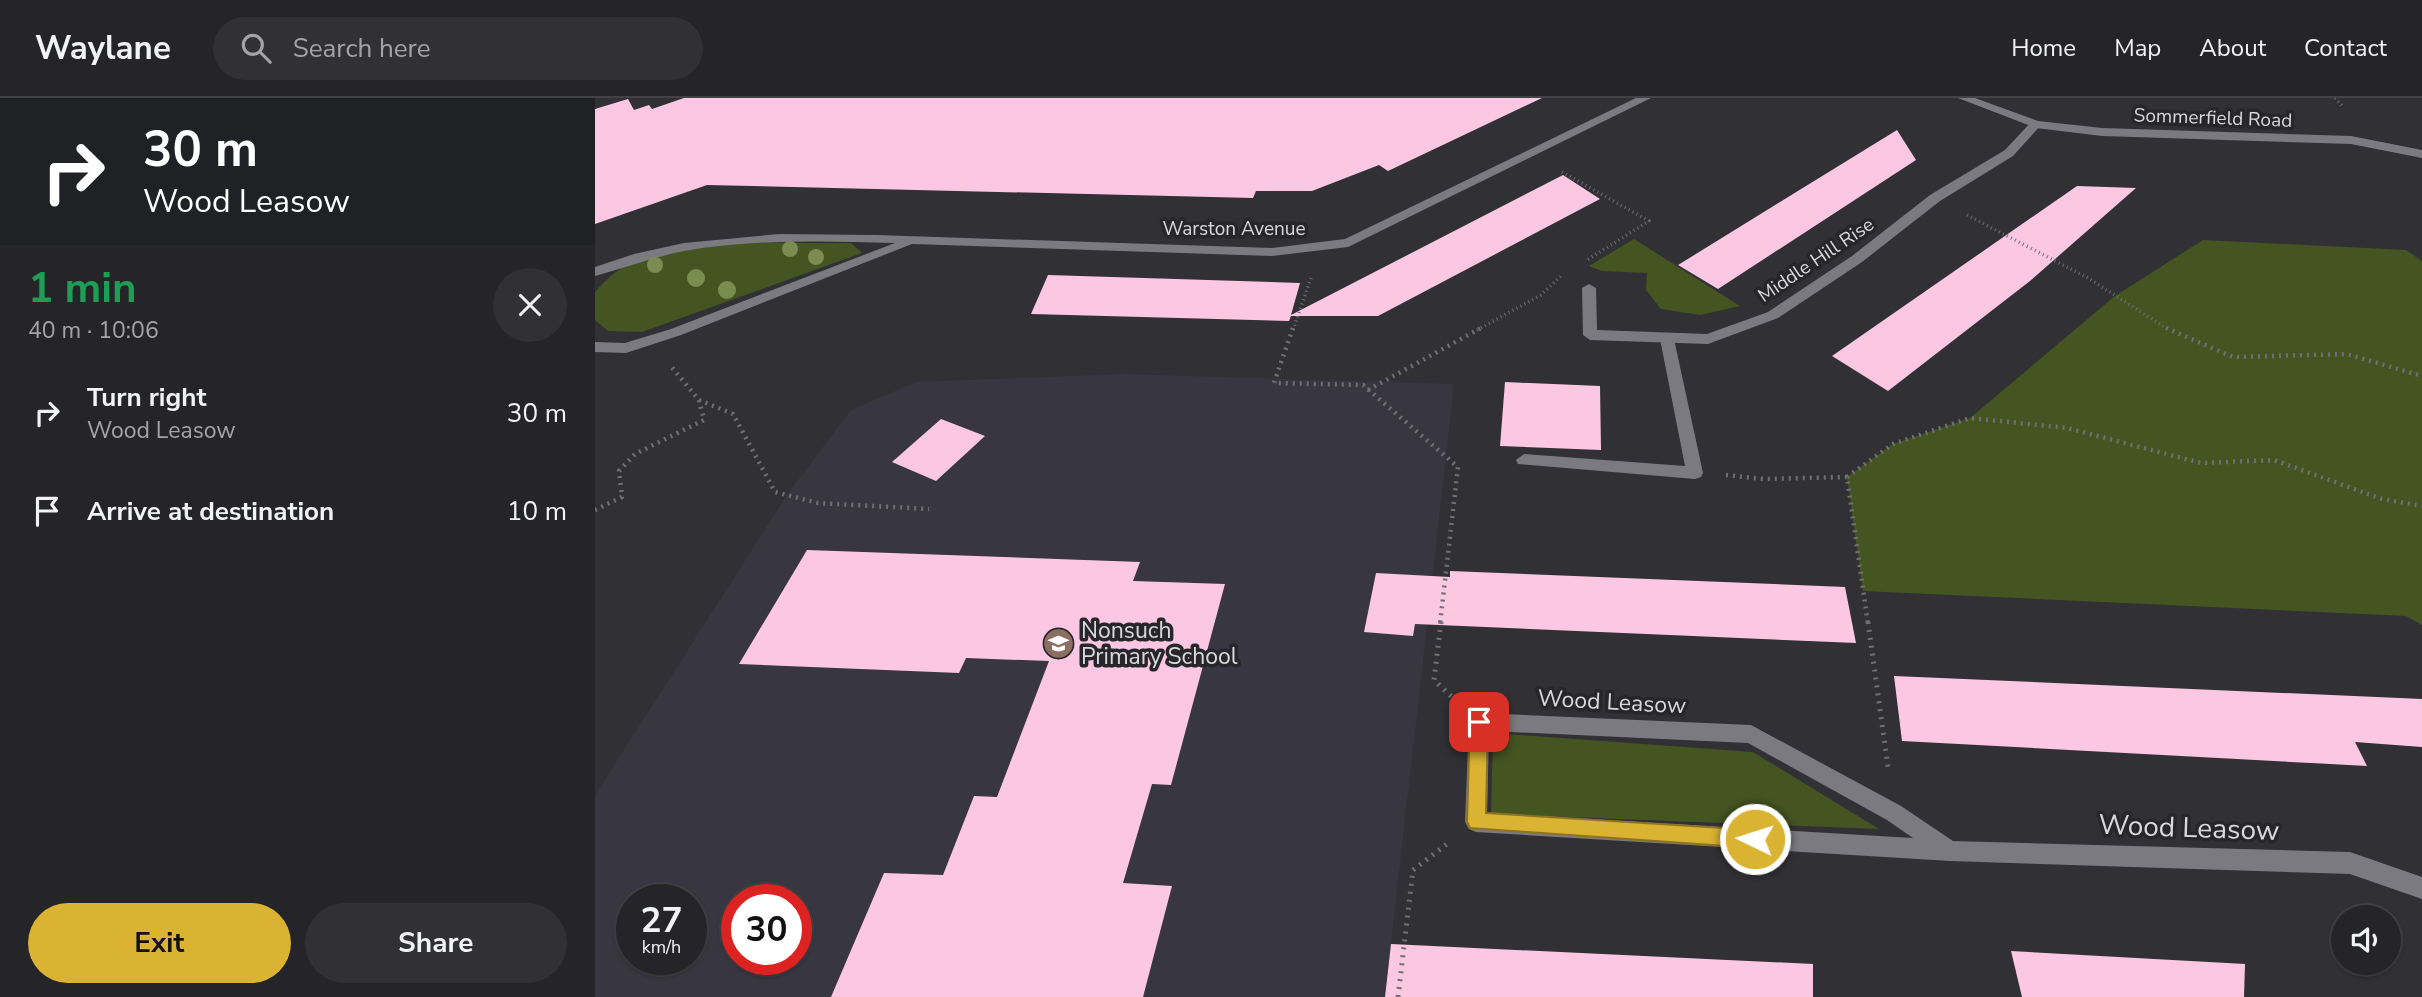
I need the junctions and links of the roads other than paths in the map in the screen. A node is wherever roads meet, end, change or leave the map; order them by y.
1 (1645, 98) edge
2 (1964, 98) edge
3 (2036, 124) junction
4 (2422, 155) edge
5 (915, 240) junction
6 (595, 272) edge
7 (1589, 288) road end
8 (1667, 339) junction
9 (595, 347) edge
10 (1524, 460) dead end
11 (1950, 851) junction
12 (2422, 888) edge

1 - 5 street, Warston Avenue
2 - 3 street, Sommerfield Road
3 - 4 street, Sommerfield Road
3 - 8 street, Middle Hill Rise
5 - 6 street, Warston Avenue
5 - 9 street, Warston Avenue
7 - 8 street, Middle Hill Rise
8 - 10 street
11 - 11 street, Wood Leasow
11 - 12 street, Wood Leasow

